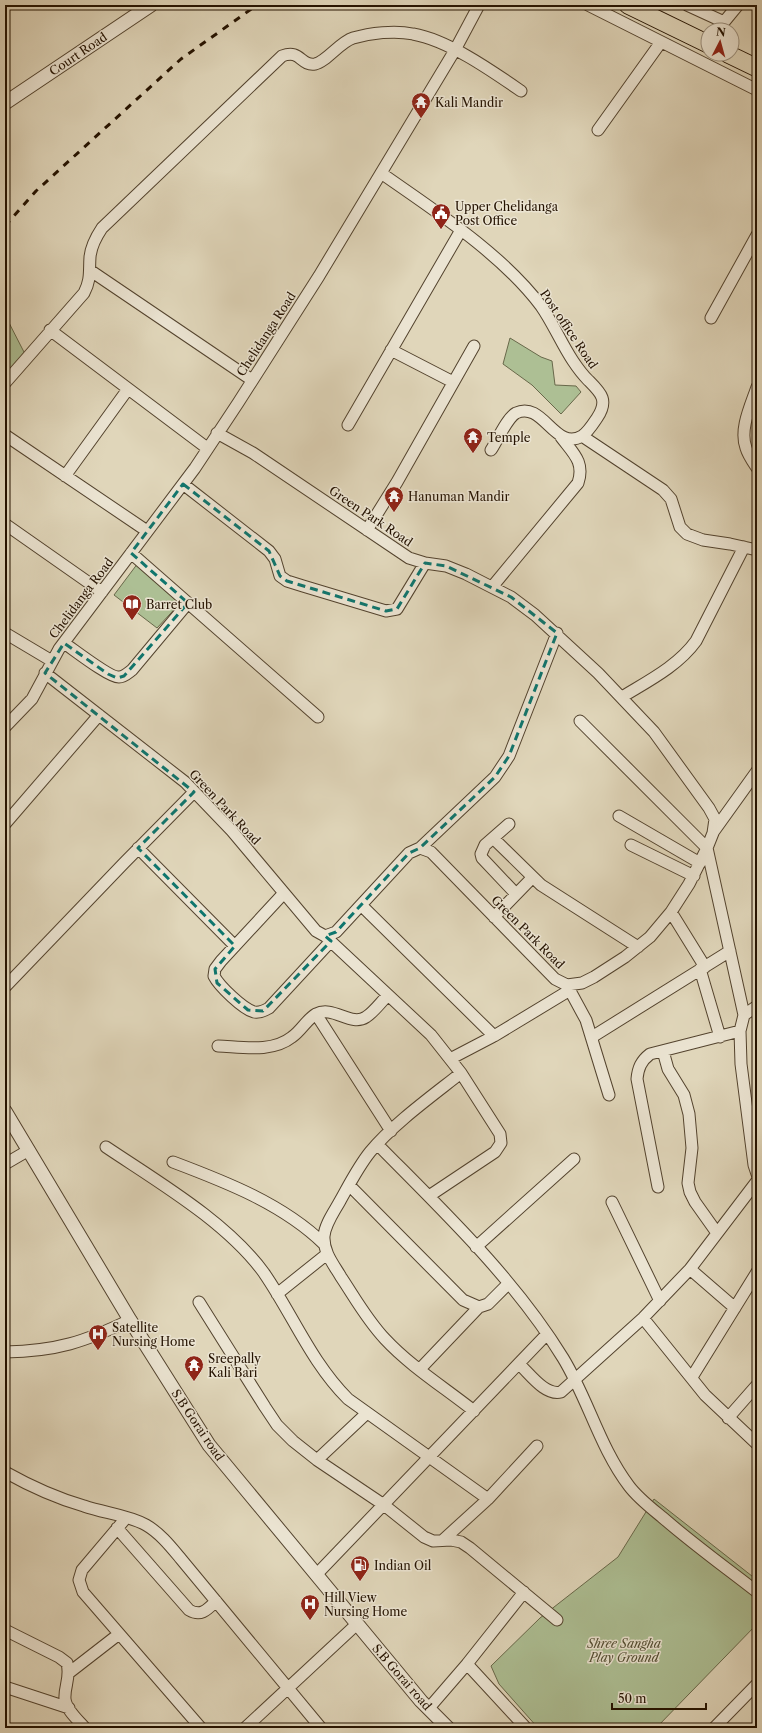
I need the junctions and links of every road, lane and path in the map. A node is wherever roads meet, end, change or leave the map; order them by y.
1 (151, 5) edge
2 (479, 5) edge
3 (588, 5) edge
4 (628, 5) edge
5 (687, 5) edge
6 (738, 5) edge
7 (700, 40) edge
8 (661, 42) junction
9 (455, 50) junction
10 (740, 60) edge
11 (757, 68) edge
12 (757, 90) edge
13 (521, 91) dead end
14 (5, 103) edge
15 (598, 130) dead end
16 (382, 173) junction
17 (461, 230) junction
18 (757, 235) edge
19 (91, 271) junction
20 (711, 318) dead end
21 (50, 330) junction
22 (474, 346) dead end
23 (392, 350) junction
24 (252, 380) junction
25 (453, 382) junction
26 (5, 383) edge
27 (757, 387) edge
28 (128, 389) junction
29 (348, 425) dead end
30 (216, 433) junction
31 (5, 435) edge
32 (582, 436) junction
33 (561, 437) junction
34 (207, 448) junction
35 (491, 450) dead end
36 (757, 468) edge
37 (65, 476) junction
38 (183, 484) junction
39 (5, 526) edge
40 (367, 530) junction
41 (147, 531) junction
42 (744, 547) junction
43 (757, 550) edge
44 (131, 553) junction
45 (425, 563) junction
46 (492, 587) junction
47 (102, 592) junction
48 (188, 603) junction
49 (5, 633) edge
50 (557, 633) junction
51 (64, 643) junction
52 (52, 661) junction
53 (45, 674) junction
54 (622, 697) junction
55 (99, 715) junction
56 (318, 717) dead end
57 (580, 721) dead end
58 (5, 727) edge
59 (757, 771) edge
60 (194, 792) junction
61 (619, 816) dead end
62 (5, 824) edge
63 (509, 824) dead end
64 (713, 833) junction
65 (493, 838) junction
66 (631, 845) dead end
67 (138, 848) junction
68 (420, 848) junction
69 (707, 848) junction
70 (700, 863) junction
71 (694, 876) junction
72 (532, 878) junction
73 (284, 893) junction
74 (516, 894) junction
75 (361, 905) junction
76 (671, 912) junction
77 (494, 917) junction
78 (328, 939) junction
79 (235, 946) junction
80 (638, 947) junction
81 (730, 951) junction
82 (703, 968) junction
83 (5, 986) edge
84 (568, 987) junction
85 (388, 995) junction
86 (757, 1006) edge
87 (316, 1014) junction
88 (744, 1015) junction
89 (740, 1031) junction
90 (494, 1036) junction
91 (720, 1036) junction
92 (592, 1037) junction
93 (218, 1046) dead end
94 (663, 1051) junction
95 (450, 1059) junction
96 (461, 1073) junction
97 (609, 1095) dead end
98 (5, 1111) edge
99 (391, 1131) junction
100 (754, 1132) edge
101 (377, 1144) junction
102 (106, 1147) dead end
103 (28, 1150) junction
104 (574, 1160) dead end
105 (173, 1162) dead end
106 (5, 1164) edge
107 (757, 1174) edge
108 (757, 1181) edge
109 (349, 1185) junction
110 (658, 1187) dead end
111 (429, 1196) junction
112 (612, 1202) dead end
113 (717, 1233) junction
114 (476, 1247) junction
115 (325, 1249) junction
116 (690, 1269) junction
117 (757, 1272) edge
118 (508, 1284) junction
119 (753, 1288) edge
120 (277, 1294) junction
121 (660, 1301) junction
122 (199, 1302) dead end
123 (479, 1307) junction
124 (734, 1308) junction
125 (643, 1318) junction
126 (130, 1320) junction
127 (547, 1334) junction
128 (5, 1352) edge
129 (519, 1364) junction
130 (420, 1369) junction
131 (692, 1377) junction
132 (576, 1380) junction
133 (757, 1385) edge
134 (474, 1411) junction
135 (367, 1413) junction
136 (728, 1418) junction
137 (757, 1444) edge
138 (537, 1446) dead end
139 (430, 1456) junction
140 (317, 1460) junction
141 (5, 1472) edge
142 (488, 1499) junction
143 (384, 1505) junction
144 (126, 1518) junction
145 (117, 1528) junction
146 (443, 1540) junction
147 (316, 1575) junction
148 (524, 1592) junction
149 (757, 1592) edge
150 (216, 1601) junction
151 (557, 1620) dead end
152 (357, 1624) junction
153 (5, 1630) edge
154 (119, 1634) junction
155 (467, 1664) junction
156 (70, 1672) junction
157 (757, 1684) edge
158 (5, 1687) edge
159 (287, 1688) junction
160 (69, 1708) junction
161 (429, 1708) junction
162 (716, 1727) edge
163 (85, 1728) edge
164 (201, 1728) edge
165 (245, 1728) edge
166 (321, 1728) edge
167 (448, 1728) edge
168 (526, 1728) edge

1 - 14 street, Court Road
2 - 9 street, Chelidanga Road
3 - 8 street
4 - 7 main road
5 - 6 street
8 - 12 street
8 - 15 street
9 - 13 street
9 - 16 street, Chelidanga Road
9 - 19 street
10 - 11 main road
16 - 17 street, Post office Road
16 - 24 street, Chelidanga Road
17 - 23 street
17 - 32 street, Post office Road
18 - 20 street
19 - 21 street
19 - 24 street
21 - 26 street
21 - 28 street
22 - 25 street
23 - 25 street
23 - 29 street
24 - 30 street, Chelidanga Road
25 - 40 street
27 - 36 street
28 - 34 street
28 - 37 street
30 - 34 street, Chelidanga Road
30 - 40 street, Green Park Road
31 - 37 street
32 - 33 street
32 - 42 street
33 - 35 street
33 - 46 street
34 - 38 street, Chelidanga Road
37 - 41 street
38 - 41 street, Chelidanga Road
38 - 45 street
39 - 47 street
40 - 45 street, Green Park Road
41 - 44 street, Chelidanga Road
42 - 43 street
42 - 54 street
44 - 47 street, Chelidanga Road
44 - 48 street
45 - 46 street, Green Park Road
46 - 50 street, Green Park Road
47 - 51 street, Chelidanga Road
48 - 51 street
48 - 56 street
49 - 52 street
50 - 54 street, Green Park Road
50 - 68 street
51 - 52 street, Chelidanga Road
52 - 53 street, Chelidanga Road
53 - 55 street, Green Park Road
53 - 58 street, Chelidanga Road
54 - 64 street, Green Park Road
55 - 60 street, Green Park Road
55 - 62 street
57 - 69 street
59 - 64 street
60 - 67 street
60 - 73 street, Green Park Road
61 - 70 street
63 - 65 street
64 - 69 street, Green Park Road
65 - 72 street
65 - 74 street
66 - 71 street
67 - 79 street
67 - 83 street
68 - 75 street
68 - 77 street, Green Park Road
69 - 70 street, Green Park Road
69 - 81 street
70 - 71 street, Green Park Road
71 - 76 street, Green Park Road
72 - 74 street
72 - 80 street
73 - 78 street, Green Park Road
73 - 79 street
74 - 77 street
75 - 78 street
75 - 90 street
76 - 80 street, Green Park Road
76 - 82 street
77 - 84 street, Green Park Road
78 - 79 street
78 - 85 street, Green Park Road
80 - 84 street, Green Park Road
81 - 82 street
81 - 88 street
82 - 91 street
82 - 92 street
84 - 90 street
84 - 92 street
85 - 87 street
85 - 95 street, Green Park Road
86 - 88 street
87 - 93 street
87 - 99 street
88 - 89 street
89 - 91 street
89 - 100 street
90 - 95 street
91 - 94 street
92 - 97 street
94 - 110 street
94 - 113 street
95 - 96 street, Green Park Road
96 - 99 street
96 - 111 street, Green Park Road
98 - 103 street, S.B Gorai road
99 - 101 street
100 - 107 street
101 - 109 street
101 - 111 street
102 - 120 street
103 - 106 street
103 - 126 street, S.B Gorai road
104 - 114 street
105 - 115 street
108 - 113 street
109 - 115 street
109 - 123 street
111 - 114 street
112 - 121 street
113 - 116 street
114 - 118 street
115 - 120 street
115 - 130 street
116 - 121 street
116 - 124 street
117 - 119 street
118 - 123 street
118 - 127 street
119 - 124 street
120 - 135 street
121 - 125 street
122 - 140 street
123 - 130 street
124 - 131 street
125 - 131 street
125 - 132 street
126 - 128 street
126 - 147 street, S.B Gorai road
127 - 129 street
127 - 132 street
129 - 132 street
129 - 134 street
130 - 134 street
131 - 136 street
132 - 149 street
133 - 136 street
134 - 139 street
135 - 139 street
135 - 140 street
136 - 137 street
138 - 142 street
139 - 142 street
139 - 143 street
140 - 143 street
141 - 144 street
142 - 146 street
143 - 146 street
143 - 147 street
144 - 145 street
144 - 150 street
145 - 150 street
145 - 154 street
146 - 148 street
147 - 152 street, S.B Gorai road
148 - 151 street
148 - 155 street
150 - 159 street
152 - 159 street
152 - 161 street, S.B Gorai road
153 - 156 street
154 - 156 street
154 - 164 street
155 - 161 street
155 - 168 street
156 - 160 street
157 - 162 street
158 - 160 street
159 - 165 street
159 - 166 street
160 - 163 street
161 - 167 street, S.B Gorai road

